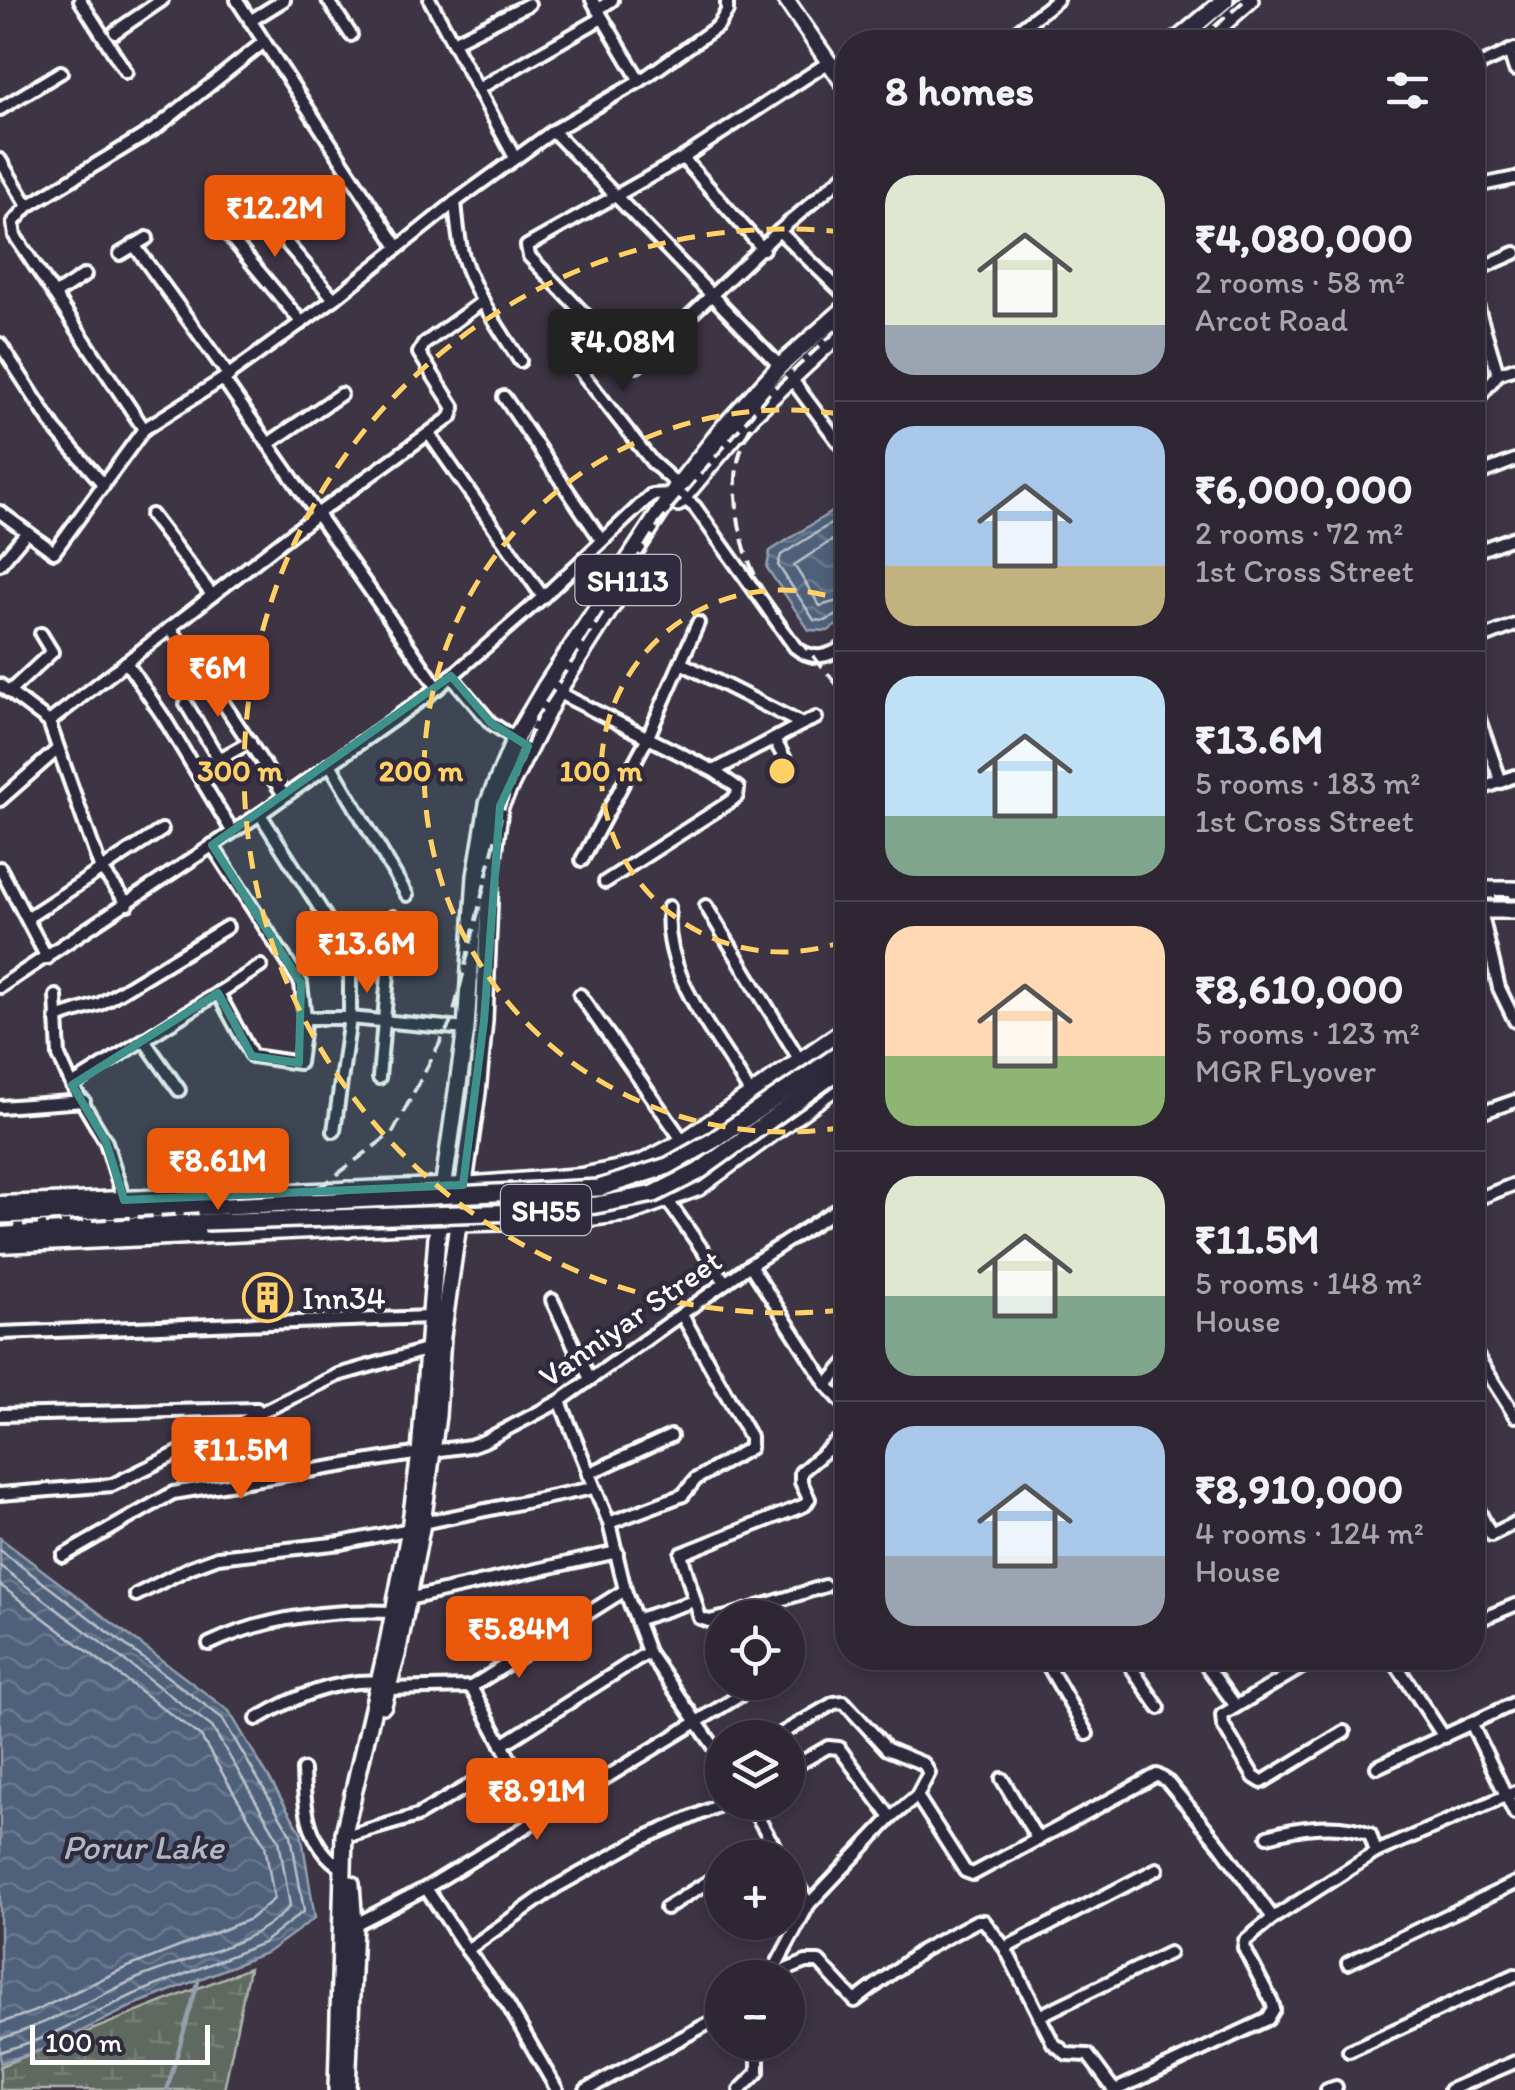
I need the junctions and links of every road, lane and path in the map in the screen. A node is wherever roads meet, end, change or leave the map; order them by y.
1 (80, 0) edge
2 (162, 0) edge
3 (237, 0) edge
4 (284, 0) edge
5 (328, 0) edge
6 (430, 0) edge
7 (612, 0) edge
8 (727, 0) edge
9 (786, 0) edge
10 (1057, 0) edge
11 (1225, 0) edge
12 (1250, 0) edge
13 (529, 4) dead end
14 (597, 9) edge
15 (250, 20) junction
16 (1018, 30) edge
17 (1189, 30) edge
18 (1216, 30) edge
19 (115, 32) dead end
20 (350, 35) dead end
21 (264, 42) junction
22 (453, 42) junction
23 (1512, 50) edge
24 (829, 62) junction
25 (1485, 66) edge
26 (1515, 70) edge
27 (835, 71) edge
28 (61, 72) dead end
29 (126, 72) dead end
30 (640, 80) junction
31 (478, 89) junction
32 (0, 109) edge
33 (553, 131) junction
34 (515, 158) junction
35 (683, 158) junction
36 (0, 160) edge
37 (1515, 178) edge
38 (835, 183) edge
39 (1485, 184) edge
40 (246, 196) dead end
41 (616, 197) junction
42 (455, 202) junction
43 (28, 206) junction
44 (12, 229) junction
45 (780, 231) junction
46 (226, 232) dead end
47 (0, 235) edge
48 (148, 238) dead end
49 (134, 245) junction
50 (398, 247) junction
51 (762, 249) junction
52 (120, 254) dead end
53 (1515, 254) edge
54 (1485, 267) edge
55 (86, 275) dead end
56 (835, 288) edge
57 (56, 294) junction
58 (712, 296) junction
59 (334, 299) junction
60 (483, 301) junction
61 (835, 316) edge
62 (590, 320) dead end
63 (302, 323) junction
64 (835, 335) edge
65 (0, 344) edge
66 (1485, 345) edge
67 (564, 350) dead end
68 (520, 361) dead end
69 (636, 366) dead end
70 (1515, 368) edge
71 (785, 372) junction
72 (1498, 374) junction
73 (226, 378) junction
74 (1485, 390) edge
75 (341, 394) dead end
76 (504, 397) dead end
77 (144, 428) junction
78 (429, 434) junction
79 (835, 441) edge
80 (268, 444) junction
81 (1515, 460) edge
82 (1485, 472) edge
83 (104, 485) junction
84 (677, 492) junction
85 (0, 512) edge
86 (316, 514) junction
87 (151, 516) dead end
88 (26, 533) junction
89 (1515, 537) edge
90 (602, 541) junction
91 (1485, 548) edge
92 (0, 564) edge
93 (212, 595) junction
94 (543, 598) junction
95 (698, 623) dead end
96 (1515, 625) edge
97 (170, 628) junction
98 (41, 634) dead end
99 (1485, 637) edge
100 (835, 653) edge
101 (126, 662) junction
102 (680, 663) junction
103 (451, 676) junction
104 (4, 688) edge
105 (438, 688) junction
106 (551, 689) junction
107 (186, 704) dead end
108 (816, 718) dead end
109 (49, 722) junction
110 (802, 724) junction
111 (1485, 736) edge
112 (646, 739) junction
113 (774, 739) junction
114 (250, 742) junction
115 (522, 743) junction
116 (58, 749) junction
117 (330, 764) junction
118 (791, 770) dead end
119 (714, 771) junction
120 (1515, 776) edge
121 (1501, 782) junction
122 (1485, 788) edge
123 (284, 795) junction
124 (0, 800) edge
125 (260, 814) junction
126 (162, 830) dead end
127 (232, 831) junction
128 (212, 845) junction
129 (582, 860) dead end
130 (0, 868) edge
131 (100, 868) junction
132 (605, 882) dead end
133 (1485, 890) edge
134 (1515, 890) edge
135 (407, 894) dead end
136 (128, 904) junction
137 (706, 906) dead end
138 (668, 907) dead end
139 (1485, 910) edge
140 (1515, 910) edge
141 (26, 918) junction
142 (394, 918) dead end
143 (227, 927) dead end
144 (1485, 940) edge
145 (47, 958) junction
146 (261, 966) dead end
147 (0, 988) edge
148 (218, 994) junction
149 (580, 995) dead end
150 (56, 996) dead end
151 (56, 1018) junction
152 (305, 1018) junction
153 (350, 1018) junction
154 (1515, 1021) edge
155 (386, 1022) junction
156 (466, 1030) junction
157 (835, 1035) edge
158 (144, 1040) junction
159 (835, 1057) edge
160 (798, 1059) junction
161 (835, 1073) edge
162 (378, 1078) dead end
163 (72, 1085) junction
164 (835, 1088) edge
165 (178, 1090) dead end
166 (750, 1093) junction
167 (84, 1101) junction
168 (1515, 1101) edge
169 (0, 1107) edge
170 (1485, 1111) edge
171 (334, 1131) dead end
172 (683, 1141) junction
173 (539, 1179) junction
174 (1515, 1184) edge
175 (443, 1185) junction
176 (463, 1185) junction
177 (347, 1190) junction
178 (1485, 1195) edge
179 (124, 1200) junction
180 (668, 1201) junction
181 (0, 1204) edge
182 (835, 1212) edge
183 (0, 1215) edge
184 (540, 1222) junction
185 (438, 1224) junction
186 (457, 1226) junction
187 (348, 1229) junction
188 (0, 1232) edge
189 (0, 1245) edge
190 (750, 1265) junction
191 (725, 1282) junction
192 (552, 1300) dead end
193 (682, 1316) junction
194 (430, 1317) junction
195 (0, 1333) edge
196 (429, 1349) junction
197 (1485, 1369) edge
198 (835, 1375) edge
199 (590, 1378) junction
200 (827, 1385) junction
201 (835, 1394) edge
202 (560, 1401) junction
203 (263, 1409) junction
204 (0, 1415) edge
205 (1515, 1416) edge
206 (671, 1436) dead end
207 (835, 1443) edge
208 (426, 1452) junction
209 (588, 1474) junction
210 (592, 1488) junction
211 (0, 1494) edge
212 (609, 1523) junction
213 (1485, 1523) edge
214 (1515, 1523) edge
215 (416, 1526) junction
216 (617, 1552) junction
217 (63, 1556) dead end
218 (825, 1586) dead end
219 (625, 1590) junction
220 (136, 1595) dead end
221 (408, 1600) junction
222 (780, 1600) edge
223 (694, 1602) junction
224 (1515, 1606) edge
225 (394, 1612) junction
226 (1485, 1618) edge
227 (636, 1620) junction
228 (705, 1620) edge
229 (209, 1644) dead end
230 (648, 1652) junction
231 (1052, 1670) edge
232 (1133, 1670) edge
233 (1210, 1670) edge
234 (1288, 1670) edge
235 (1400, 1670) edge
236 (385, 1685) junction
237 (472, 1687) junction
238 (732, 1700) edge
239 (1515, 1703) edge
240 (1235, 1705) junction
241 (1159, 1708) dead end
242 (257, 1719) dead end
243 (805, 1720) edge
244 (698, 1721) junction
245 (1471, 1723) junction
246 (705, 1732) edge
247 (1344, 1732) dead end
248 (1087, 1734) dead end
249 (1444, 1737) junction
250 (502, 1745) junction
251 (805, 1761) edge
252 (1377, 1767) dead end
253 (303, 1770) dead end
254 (1002, 1779) dead end
255 (1511, 1793) edge
256 (917, 1796) junction
257 (705, 1812) edge
258 (1515, 1814) edge
259 (892, 1818) junction
260 (355, 1834) junction
261 (1268, 1836) dead end
262 (1038, 1840) junction
263 (1376, 1852) junction
264 (342, 1868) junction
265 (1157, 1869) dead end
266 (705, 1883) edge
267 (1515, 1883) edge
268 (426, 1888) junction
269 (805, 1897) edge
270 (809, 1904) junction
271 (666, 1908) dead end
272 (1273, 1918) junction
273 (354, 1925) junction
274 (1005, 1948) junction
275 (467, 1950) junction
276 (1169, 1953) dead end
277 (346, 1959) junction
278 (779, 1960) edge
279 (805, 1962) edge
280 (1348, 1963) dead end
281 (1515, 1975) edge
282 (1038, 2016) junction
283 (705, 2025) edge
284 (1349, 2051) dead end
285 (758, 2060) edge
286 (1515, 2062) edge
287 (1457, 2089) edge
288 (337, 2090) edge
289 (348, 2090) edge
290 (557, 2090) edge
291 (586, 2090) edge
292 (740, 2090) edge
293 (1115, 2090) edge

1 - 29 street
2 - 19 street
3 - 15 street
4 - 15 street
5 - 20 street
6 - 22 street
7 - 14 street
8 - 30 street
9 - 24 street
10 - 16 street
11 - 17 main road
12 - 18 main road
13 - 22 street
14 - 30 street
14 - 31 street
15 - 21 street
21 - 43 street
21 - 50 street
22 - 31 street
23 - 25 street
23 - 26 street
24 - 27 street
24 - 35 street
28 - 32 street
30 - 33 street
31 - 34 street
33 - 34 street
33 - 41 street
34 - 42 street
35 - 41 street
35 - 51 street
36 - 43 street
37 - 39 street
38 - 45 street
40 - 59 street
41 - 58 street
41 - 62 street
42 - 50 street
42 - 60 street
43 - 44 street
44 - 47 street
44 - 57 street
45 - 51 street
45 - 56 street
46 - 63 street
48 - 49 street
49 - 52 street
49 - 73 street
50 - 59 street
51 - 58 street
53 - 54 street
55 - 57 street
57 - 77 street
58 - 69 street
58 - 71 street
59 - 63 street
60 - 68 street
60 - 78 street
61 - 71 main road, SH113
63 - 73 street
64 - 71 main road, SH113
65 - 83 street
66 - 72 street
67 - 84 street
70 - 72 street
71 - 79 street
71 - 84 main road, SH113
72 - 74 street
73 - 77 street
73 - 80 street
75 - 80 street
76 - 90 street
77 - 83 street
78 - 86 street
78 - 94 street
80 - 86 street
81 - 82 street
83 - 88 street
84 - 90 street
84 - 100 street
84 - 106 main road, SH113
85 - 88 street
86 - 93 street
86 - 105 street
87 - 93 street
88 - 92 street
89 - 91 street
90 - 94 street
93 - 97 street
94 - 103 street
95 - 102 street
96 - 99 street
97 - 101 street
97 - 114 street
98 - 104 street
101 - 109 street
101 - 127 street
102 - 110 street
102 - 112 street
103 - 105 street
103 - 115 street
104 - 109 street
105 - 117 street
106 - 112 street
106 - 115 main road, SH113
107 - 114 street
108 - 110 street
109 - 116 street
110 - 113 street
111 - 121 street
112 - 119 street
112 - 129 street
113 - 118 street
113 - 119 street
114 - 123 street
115 - 156 main road, SH113
115 - 176 main road, SH113
116 - 124 street
116 - 131 street
117 - 123 street
117 - 135 street
119 - 132 street
120 - 121 street
121 - 122 street
123 - 125 street
125 - 127 street
125 - 153 street
126 - 131 street
127 - 128 street
128 - 136 street
128 - 152 street
130 - 141 street
131 - 136 street
131 - 141 street
133 - 134 main road
136 - 145 street
137 - 160 street
138 - 166 street
139 - 140 main road
141 - 145 street
142 - 155 street
143 - 151 street
144 - 154 street
145 - 147 street
146 - 148 street
148 - 152 street
148 - 158 street
149 - 172 street
150 - 151 street
151 - 163 street
152 - 153 street
153 - 155 street
153 - 171 street
155 - 156 street
155 - 162 street
156 - 175 main road, SH113
157 - 160 street
158 - 163 street
158 - 165 street
159 - 183 main road, SH55, bridge
160 - 166 street
161 - 188 main road, SH55, bridge
163 - 167 street
164 - 180 street
166 - 172 street
167 - 169 street
167 - 179 street
168 - 170 street
172 - 173 street
173 - 176 street
173 - 184 street
174 - 178 street
175 - 176 street
175 - 177 street
175 - 185 main road, SH113
176 - 186 main road, SH113
177 - 179 street
177 - 187 main road
179 - 181 street
180 - 184 street
180 - 191 street
182 - 190 street, Vanniyar Street
184 - 186 street
185 - 186 street
185 - 187 street
185 - 194 main road, SH113
186 - 208 main road, SH113
187 - 189 street
190 - 191 street, Vanniyar Street
190 - 200 street
191 - 193 street, Vanniyar Street
192 - 199 street
193 - 199 street, Vanniyar Street
193 - 212 street
194 - 195 street
194 - 196 main road, SH113
196 - 203 street
196 - 208 main road, SH113
197 - 205 street
198 - 200 street
199 - 202 street, Vanniyar Street
200 - 201 street
202 - 208 street, Vanniyar Street
202 - 209 street
203 - 204 street
203 - 211 street
206 - 209 street
207 - 223 street
208 - 215 main road, SH113
208 - 217 street, Vanniyar Street
209 - 210 street
210 - 212 street
210 - 215 street
212 - 216 street
213 - 214 street
215 - 220 street
215 - 221 main road, SH113
215 - 225 main road, SH113
216 - 219 street
216 - 221 street
218 - 222 street
219 - 227 street
219 - 237 street
221 - 236 main road, SH113
223 - 227 street
223 - 228 street
224 - 226 street
225 - 229 street
225 - 236 main road, SH113
227 - 230 street
230 - 244 street
230 - 250 street
231 - 248 street
232 - 241 street
233 - 240 street
234 - 240 street
235 - 249 street
236 - 237 street
236 - 242 street
236 - 260 main road, SH113
236 - 264 main road, SH113
237 - 250 street
238 - 244 street
239 - 245 street
240 - 247 street
243 - 256 street
244 - 246 street
244 - 268 street
245 - 249 street
245 - 255 street
249 - 252 street
250 - 260 street
251 - 259 street
253 - 264 street
254 - 262 street
255 - 258 street
255 - 263 street
256 - 259 street
256 - 262 street
257 - 275 street
259 - 270 street
260 - 273 main road, SH113
261 - 263 street
262 - 272 street
263 - 272 street
264 - 277 main road, SH113
265 - 274 street
266 - 271 street
267 - 280 street
268 - 273 street
268 - 275 street
269 - 270 street
270 - 278 street
272 - 293 street
273 - 277 main road, SH113
274 - 279 street
274 - 282 street
275 - 290 street
276 - 282 street
277 - 288 main road, SH113
277 - 289 main road, SH113
281 - 284 street
282 - 293 street
283 - 291 street
285 - 292 street
286 - 287 street

